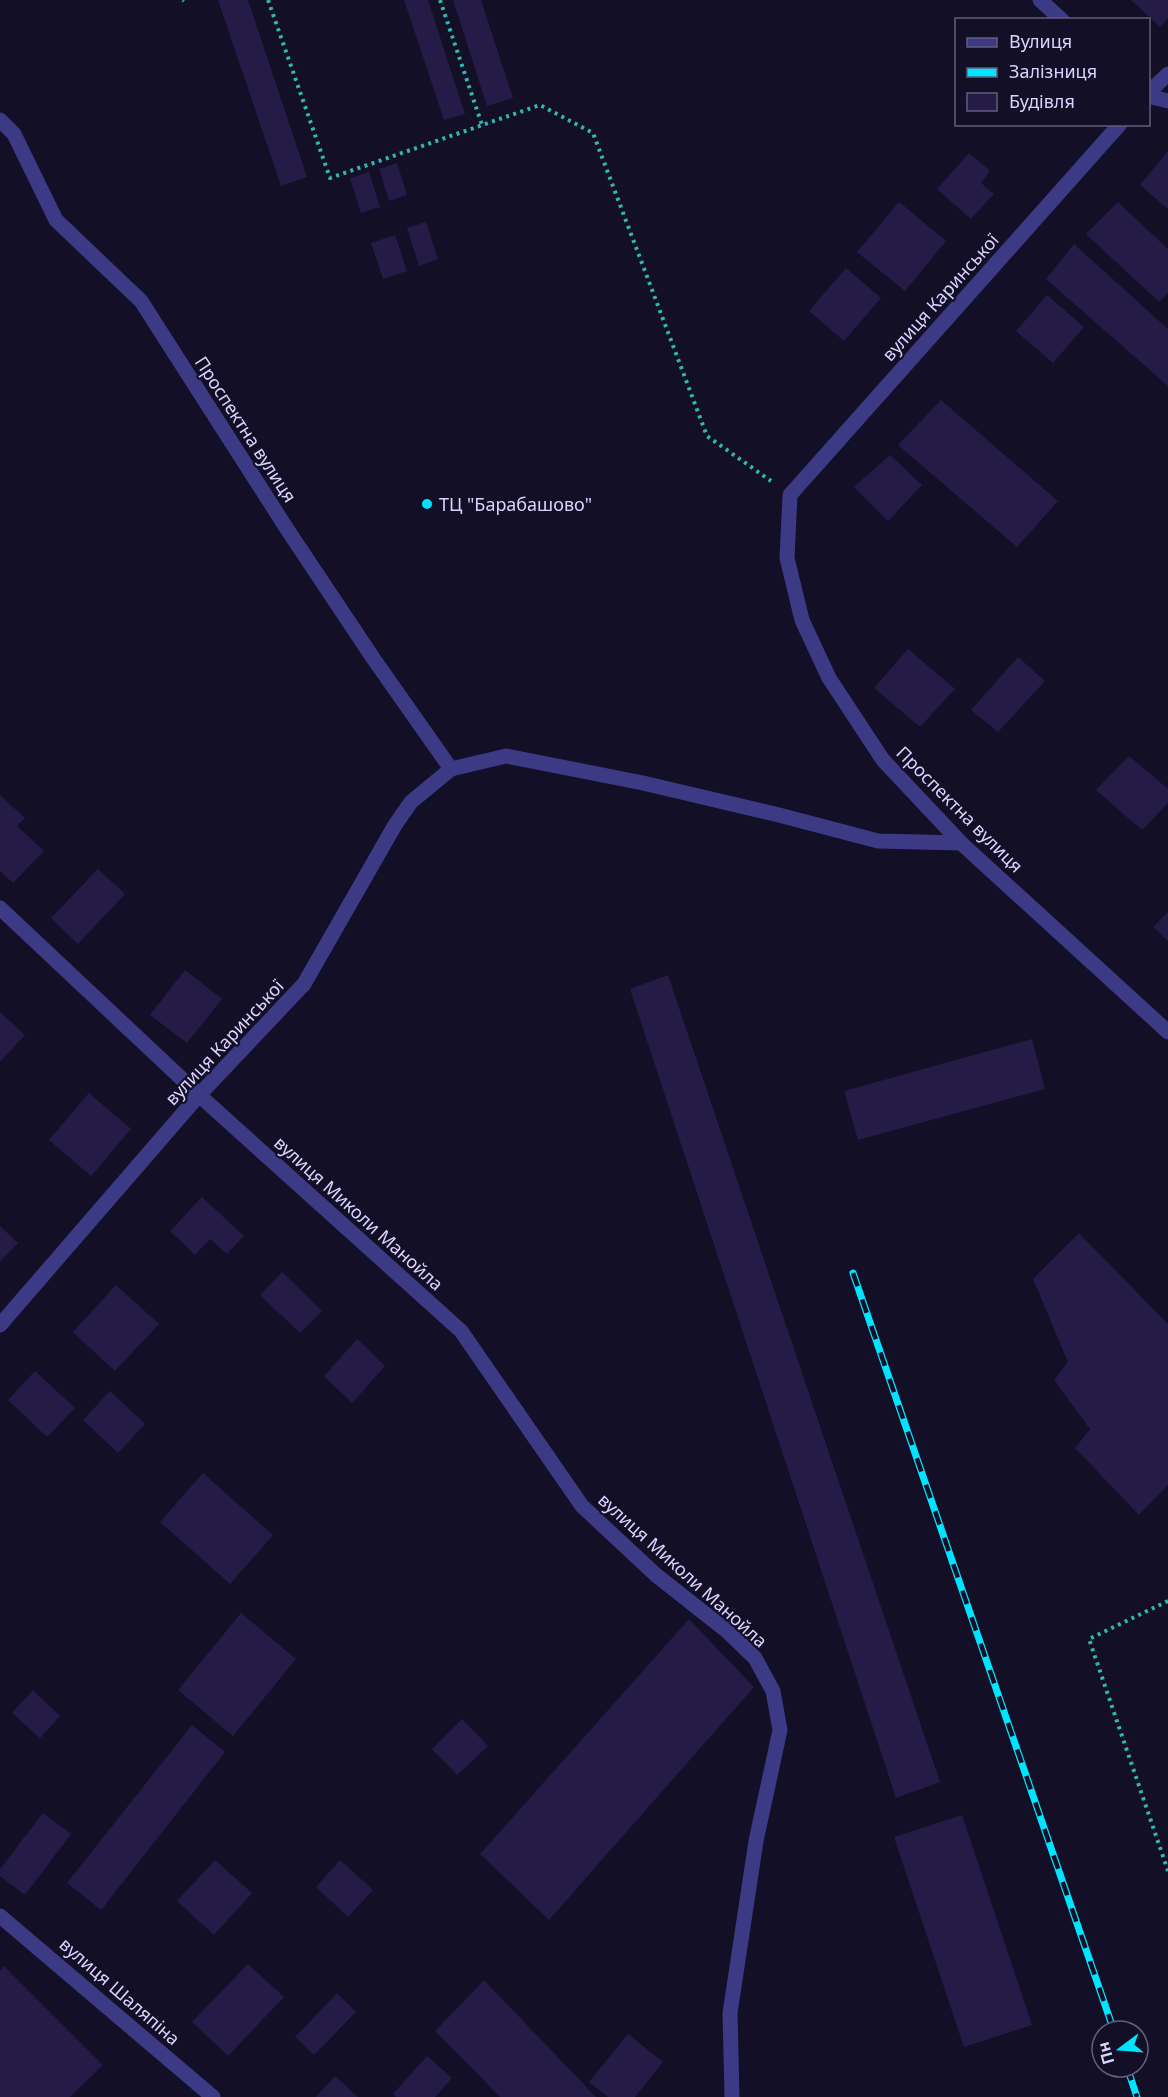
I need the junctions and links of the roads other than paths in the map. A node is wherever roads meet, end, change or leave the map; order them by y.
1 (1040, 0) edge
2 (1060, 18) edge
3 (1168, 74) edge
4 (1150, 93) edge
5 (1150, 94) edge
6 (1168, 101) edge
7 (0, 120) edge
8 (1118, 126) edge
9 (790, 495) joint
10 (451, 769) junction
11 (961, 843) junction
12 (0, 908) edge
13 (1168, 1032) edge
14 (199, 1095) junction
15 (0, 1325) edge
16 (0, 1916) edge
17 (213, 2097) edge
18 (732, 2097) edge

1 - 2 street
3 - 4 street
5 - 6 street
7 - 10 street, Проспектна вулиця
8 - 9 street, вулиця Каринської
9 - 11 street, Проспектна вулиця
10 - 11 street
10 - 14 street, вулиця Каринської
11 - 13 street, Проспектна вулиця
12 - 14 street, вулиця Миколи Манойла
14 - 15 street, вулиця Каринської
14 - 18 street, вулиця Миколи Манойла
16 - 17 street, вулиця Шаляпіна

